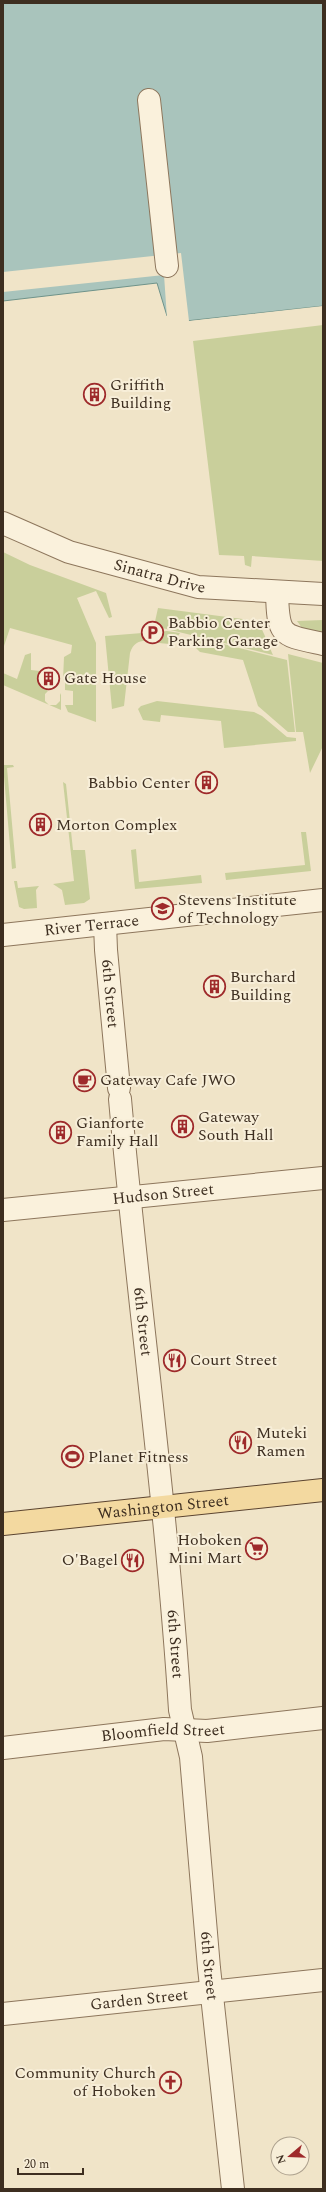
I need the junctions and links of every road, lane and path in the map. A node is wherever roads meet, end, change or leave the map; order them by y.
1 (149, 100) dead end
2 (167, 266) dead end
3 (3, 523) edge
4 (277, 592) junction
5 (323, 594) edge
6 (323, 644) edge
7 (323, 900) edge
8 (105, 924) junction
9 (3, 935) edge
10 (323, 1178) edge
11 (129, 1198) junction
12 (3, 1210) edge
13 (323, 1490) edge
14 (162, 1508) junction
15 (3, 1524) edge
16 (323, 1718) edge
17 (185, 1730) junction
18 (3, 1748) edge
19 (323, 1980) edge
20 (211, 1992) junction
21 (3, 2014) edge
22 (233, 2189) edge

1 - 2 street
3 - 4 street, Sinatra Drive
4 - 5 street, Sinatra Drive
4 - 6 street
7 - 8 street, River Terrace
8 - 9 street, River Terrace
8 - 11 street, 6th Street
10 - 11 street, Hudson Street
11 - 12 street, Hudson Street
11 - 14 street, 6th Street
13 - 14 main road, Washington Street
14 - 15 main road, Washington Street
14 - 17 street, 6th Street
16 - 17 street, Bloomfield Street
17 - 18 street, Bloomfield Street
17 - 20 street, 6th Street
19 - 20 street, Garden Street
20 - 21 street, Garden Street
20 - 22 street, 6th Street

